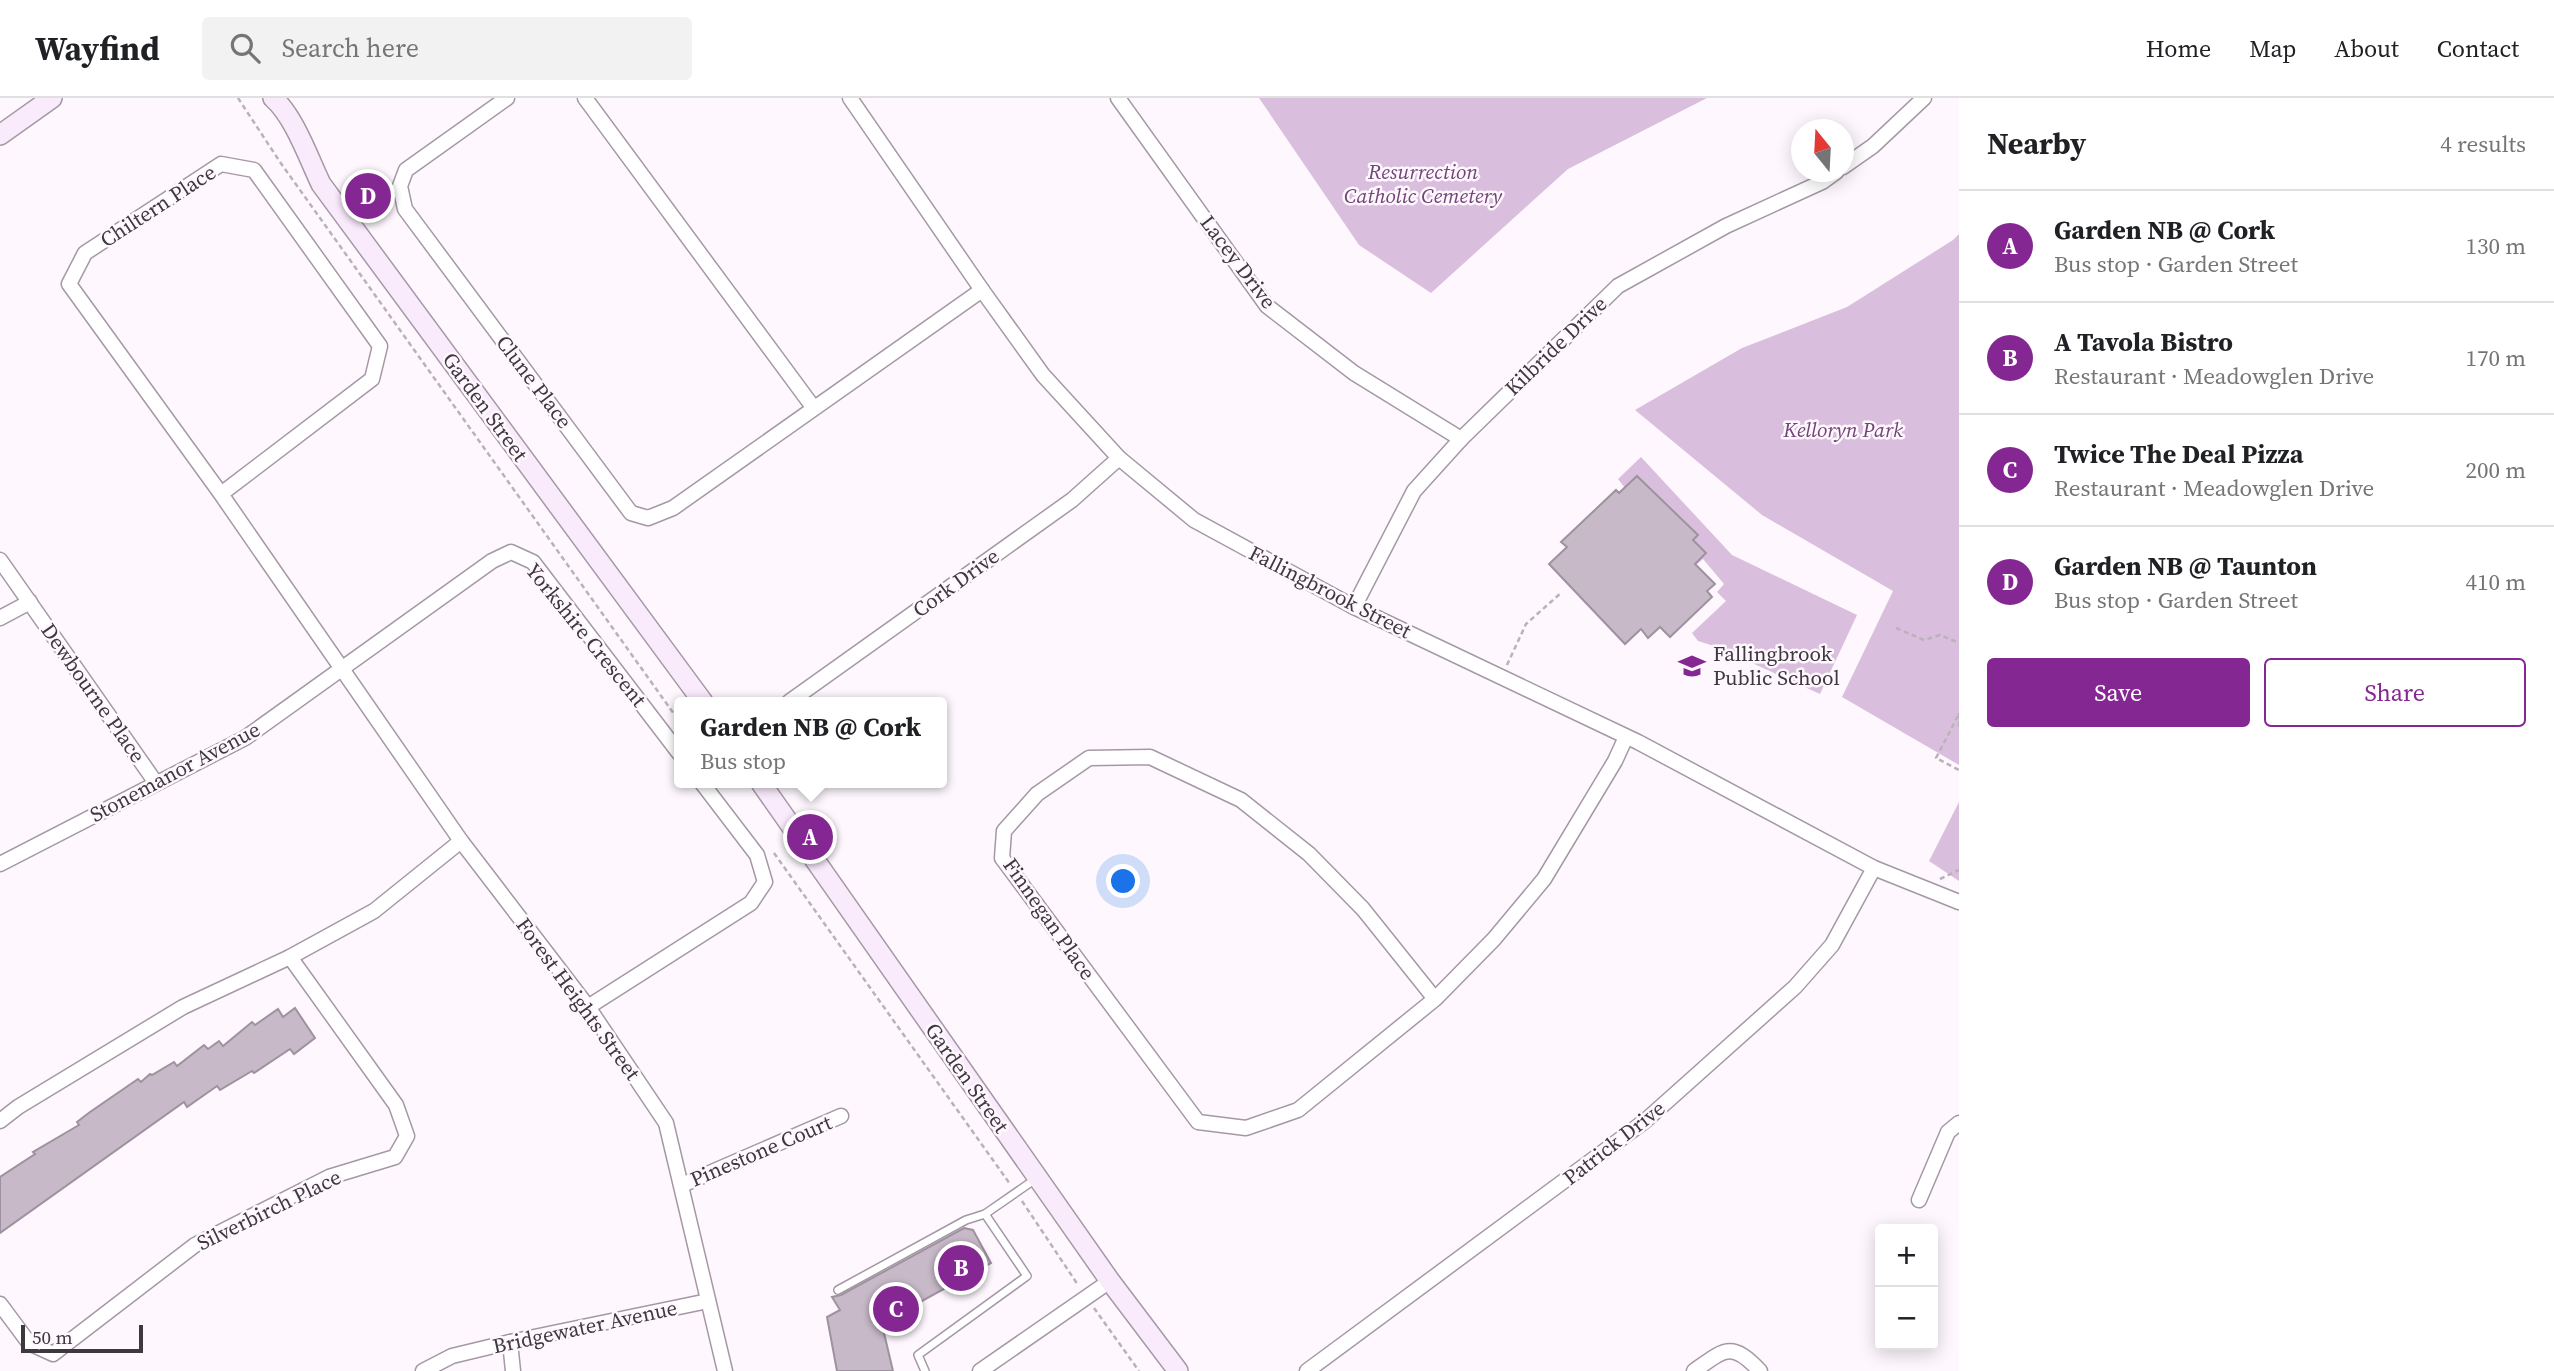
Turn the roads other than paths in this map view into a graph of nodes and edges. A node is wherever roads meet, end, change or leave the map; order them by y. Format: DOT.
graph roads {
  1 [pos="52,98"];
  2 [pos="507,98"];
  3 [pos="585,98"];
  4 [pos="850,98"];
  5 [pos="1118,98"];
  6 [pos="1924,98"];
  7 [pos="281,100"];
  8 [pos="0,135"];
  9 [pos="1854,159"];
  10 [pos="1822,182"];
  11 [pos="982,290"];
  12 [pos="813,407"];
  13 [pos="1461,439"];
  14 [pos="1119,458"];
  15 [pos="221,494"];
  16 [pos="0,560"];
  17 [pos="30,602"];
  18 [pos="1354,607"];
  19 [pos="0,618"];
  20 [pos="343,668"];
  21 [pos="699,697"];
  22 [pos="796,697"];
  23 [pos="1626,737"];
  24 [pos="674,746"];
  25 [pos="156,783"];
  26 [pos="706,788"];
  27 [pos="764,788"];
  28 [pos="461,842"];
  29 [pos="0,864"];
  30 [pos="1874,868"];
  31 [pos="1959,902"];
  32 [pos="290,957"];
  33 [pos="1434,999"];
  34 [pos="588,1007"];
  35 [pos="841,1116"];
  36 [pos="0,1121"];
  37 [pos="1959,1122"];
  38 [pos="1037,1178"];
  39 [pos="682,1185"];
  40 [pos="1919,1200"];
  41 [pos="985,1214"];
  42 [pos="1110,1281"];
  43 [pos="838,1290"];
  44 [pos="708,1300"];
  45 [pos="0,1304"];
  46 [pos="510,1342"];
  47 [pos="423,1371"];
  48 [pos="513,1371"];
  49 [pos="725,1371"];
  50 [pos="925,1371"];
  51 [pos="980,1371"];
  52 [pos="1178,1371"];
  53 [pos="1307,1371"];
  54 [pos="1694,1371"];
  55 [pos="1760,1371"];
  1 -- 8 [label="street"];
  2 -- 12 [label="street, Clune Place"];
  3 -- 12 [label="street"];
  4 -- 11 [label="street, Fallingbrook Street"];
  5 -- 13 [label="street, Lacey Drive"];
  6 -- 9 [label="street"];
  7 -- 21 [label="street, Garden Street"];
  10 -- 13 [label="street, Kilbride Drive"];
  11 -- 12 [label="street, Clune Place"];
  11 -- 14 [label="street, Fallingbrook Street"];
  13 -- 18 [label="street, Kilbride Drive"];
  14 -- 18 [label="street, Fallingbrook Street"];
  14 -- 22 [label="street, Cork Drive"];
  15 -- 15 [label="street, Chiltern Place"];
  15 -- 20 [label="street, Chiltern Place"];
  16 -- 17 [label="street, Dewbourne Place"];
  17 -- 19 [label="street, Dewbourne Place"];
  17 -- 25 [label="street, Dewbourne Place"];
  18 -- 23 [label="street, Fallingbrook Street"];
  20 -- 24 [label="street, Yorkshire Crescent"];
  20 -- 25 [label="street, Stonemanor Avenue"];
  20 -- 28 [label="street, Forest Heights Street"];
  23 -- 30 [label="street, Fallingbrook Street"];
  23 -- 33 [label="street, Finnegan Place"];
  25 -- 29 [label="street, Stonemanor Avenue"];
  26 -- 34 [label="street"];
  27 -- 38 [label="street, Garden Street"];
  28 -- 32 [label="street"];
  28 -- 34 [label="street, Forest Heights Street"];
  30 -- 31 [label="street, Fallingbrook Street"];
  30 -- 53 [label="street, Patrick Drive"];
  32 -- 36 [label="street"];
  32 -- 45 [label="street, Silverbirch Place"];
  33 -- 33 [label="street, Finnegan Place"];
  34 -- 39 [label="street, Forest Heights Street"];
  35 -- 39 [label="street, Pinestone Court"];
  37 -- 40 [label="street"];
  38 -- 41 [label="lane"];
  38 -- 42 [label="street, Garden Street"];
  39 -- 44 [label="street, Forest Heights Street"];
  41 -- 43 [label="lane"];
  41 -- 50 [label="lane"];
  42 -- 51 [label="street"];
  42 -- 52 [label="street, Garden Street"];
  44 -- 46 [label="street, Bridgewater Avenue"];
  44 -- 49 [label="street, Forest Heights Street"];
  46 -- 47 [label="street, Bridgewater Avenue"];
  46 -- 48 [label="street"];
  54 -- 55 [label="street"];
}
